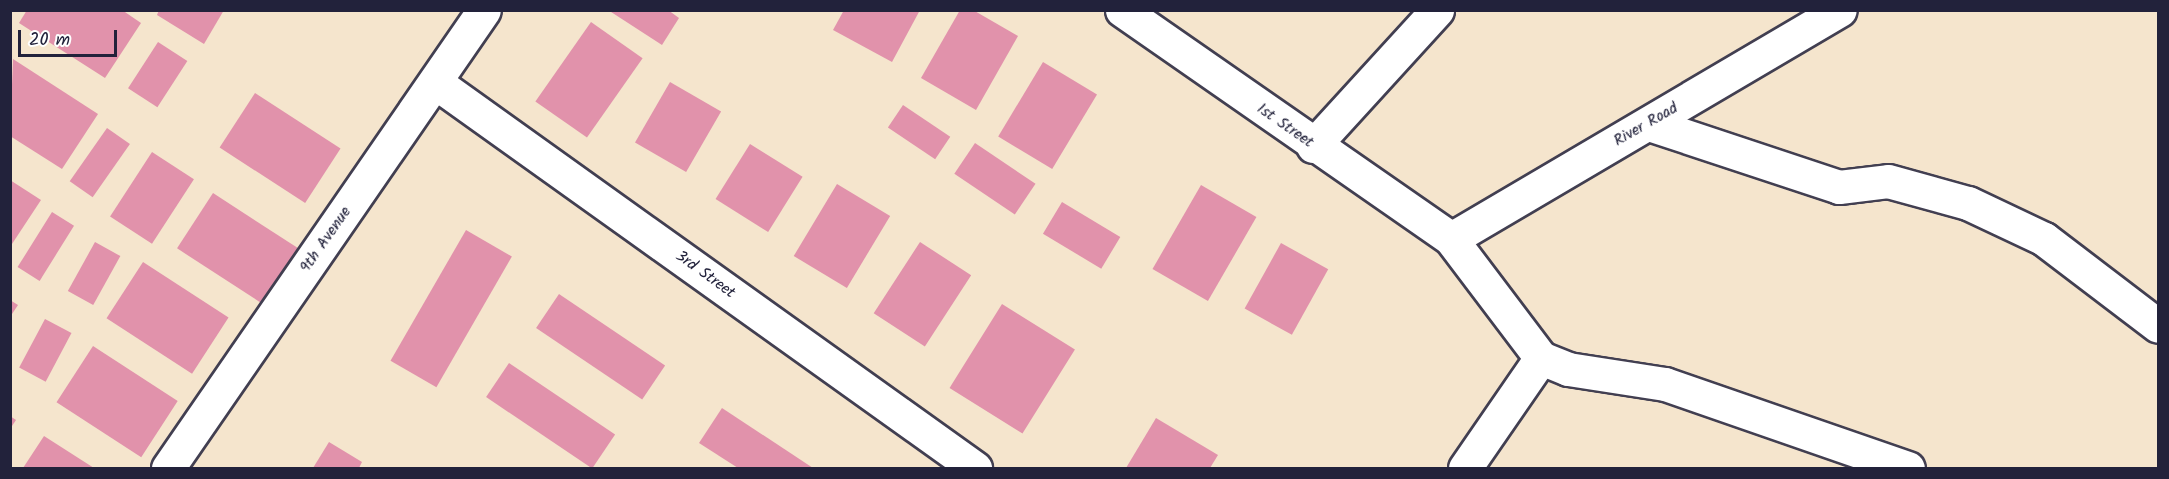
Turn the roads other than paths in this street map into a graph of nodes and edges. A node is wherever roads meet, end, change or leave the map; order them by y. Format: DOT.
graph roads {
  1 [pos="484,10"];
  2 [pos="1122,10"];
  3 [pos="1437,10"];
  4 [pos="1840,10"];
  5 [pos="435,82"];
  6 [pos="1649,124"];
  7 [pos="1313,146"];
  8 [pos="1450,239"];
  9 [pos="2158,326"];
  10 [pos="1541,358"];
  11 [pos="168,468"];
  12 [pos="975,468"];
  13 [pos="1465,468"];
  14 [pos="1908,468"];
  1 -- 5 [label="street, 9th Avenue"];
  2 -- 7 [label="street, 1st Street"];
  3 -- 7 [label="street"];
  4 -- 6 [label="street, River Road"];
  5 -- 11 [label="street, 9th Avenue"];
  5 -- 12 [label="street, 3rd Street"];
  6 -- 8 [label="street, River Road"];
  6 -- 9 [label="street"];
  7 -- 8 [label="street, 1st Street"];
  8 -- 10 [label="street, 1st Street"];
  10 -- 13 [label="street"];
  10 -- 14 [label="street"];
}
